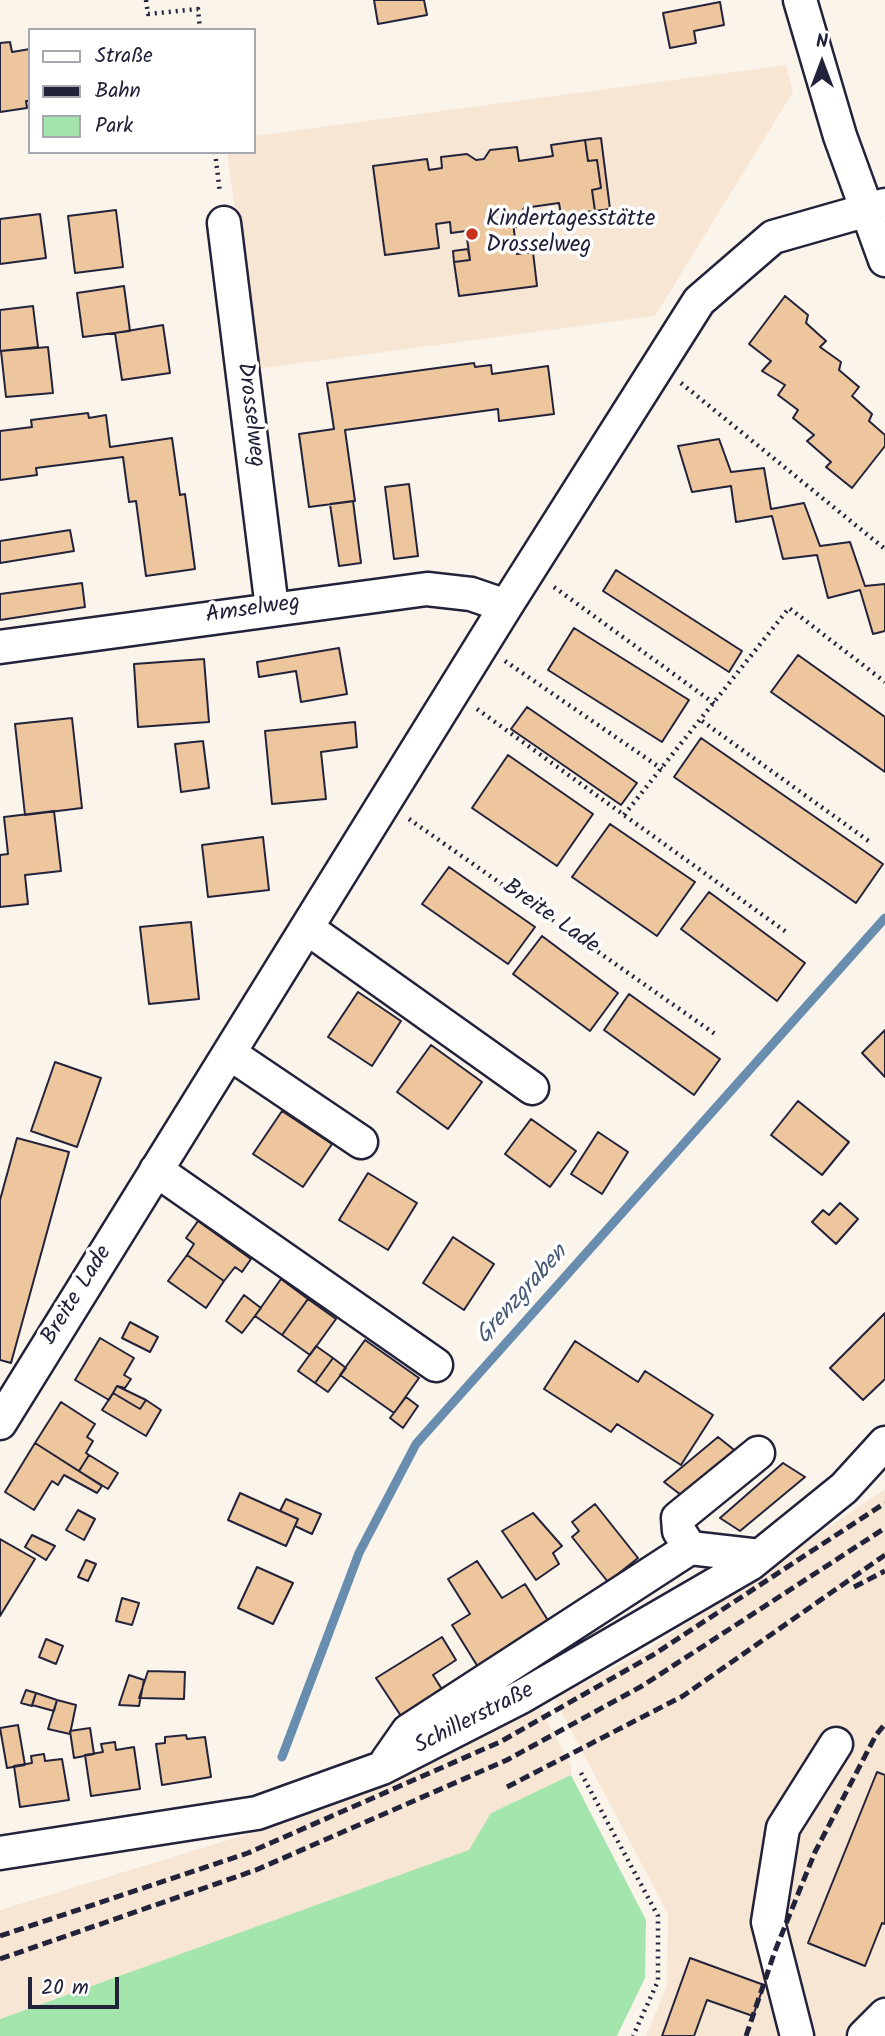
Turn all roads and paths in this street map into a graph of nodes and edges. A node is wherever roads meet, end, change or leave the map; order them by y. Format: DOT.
graph roads {
  1 [pos="146,0"];
  2 [pos="800,0"];
  3 [pos="200,28"];
  4 [pos="215,154"];
  5 [pos="877,208"];
  6 [pos="224,223"];
  7 [pos="885,260"];
  8 [pos="659,365"];
  9 [pos="885,549"];
  10 [pos="529,569"];
  11 [pos="506,606"];
  12 [pos="272,608"];
  13 [pos="482,645"];
  14 [pos="0,647"];
  15 [pos="885,682"];
  16 [pos="453,691"];
  17 [pos="715,704"];
  18 [pos="702,721"];
  19 [pos="662,769"];
  20 [pos="385,802"];
  21 [pos="624,814"];
  22 [pos="870,842"];
  23 [pos="307,928"];
  24 [pos="789,933"];
  25 [pos="715,1034"];
  26 [pos="229,1054"];
  27 [pos="532,1088"];
  28 [pos="361,1142"];
  29 [pos="156,1170"];
  30 [pos="436,1365"];
  31 [pos="0,1423"];
  32 [pos="885,1443"];
  33 [pos="758,1453"];
  34 [pos="690,1548"];
  35 [pos="760,1556"];
  36 [pos="836,1744"];
  37 [pos="382,1768"];
  38 [pos="581,1773"];
  39 [pos="0,1853"];
  40 [pos="885,2015"];
  41 [pos="633,2036"];
  42 [pos="797,2036"];
  43 [pos="864,2036"];
  1 -- 3 [label="path"];
  2 -- 5 [label="street"];
  4 -- 6 [label="path"];
  5 -- 7 [label="street"];
  5 -- 8 [label="street, Breite Lade"];
  6 -- 12 [label="street, Drosselweg"];
  8 -- 9 [label="path"];
  8 -- 10 [label="street, Breite Lade"];
  10 -- 11 [label="street, Breite Lade"];
  10 -- 17 [label="path"];
  11 -- 12 [label="street, Amselweg"];
  11 -- 13 [label="street, Breite Lade"];
  12 -- 14 [label="street, Amselweg"];
  13 -- 16 [label="street, Breite Lade"];
  13 -- 19 [label="path"];
  15 -- 17 [label="path"];
  16 -- 20 [label="street, Breite Lade"];
  16 -- 21 [label="path"];
  17 -- 18 [label="path"];
  18 -- 19 [label="path"];
  18 -- 22 [label="path"];
  19 -- 21 [label="path"];
  20 -- 23 [label="street, Breite Lade"];
  20 -- 25 [label="path, Breite Lade"];
  21 -- 24 [label="path"];
  23 -- 26 [label="street, Breite Lade"];
  23 -- 27 [label="street"];
  26 -- 28 [label="street"];
  26 -- 29 [label="street, Breite Lade"];
  29 -- 30 [label="street"];
  29 -- 31 [label="street, Breite Lade"];
  32 -- 35 [label="street, Schillerstraße"];
  33 -- 34 [label="street"];
  34 -- 35 [label="street"];
  34 -- 37 [label="street"];
  35 -- 37 [label="street, Schillerstraße"];
  36 -- 42 [label="street"];
  37 -- 39 [label="street, Schillerstraße"];
  38 -- 41 [label="path"];
  40 -- 43 [label="street"];
}
